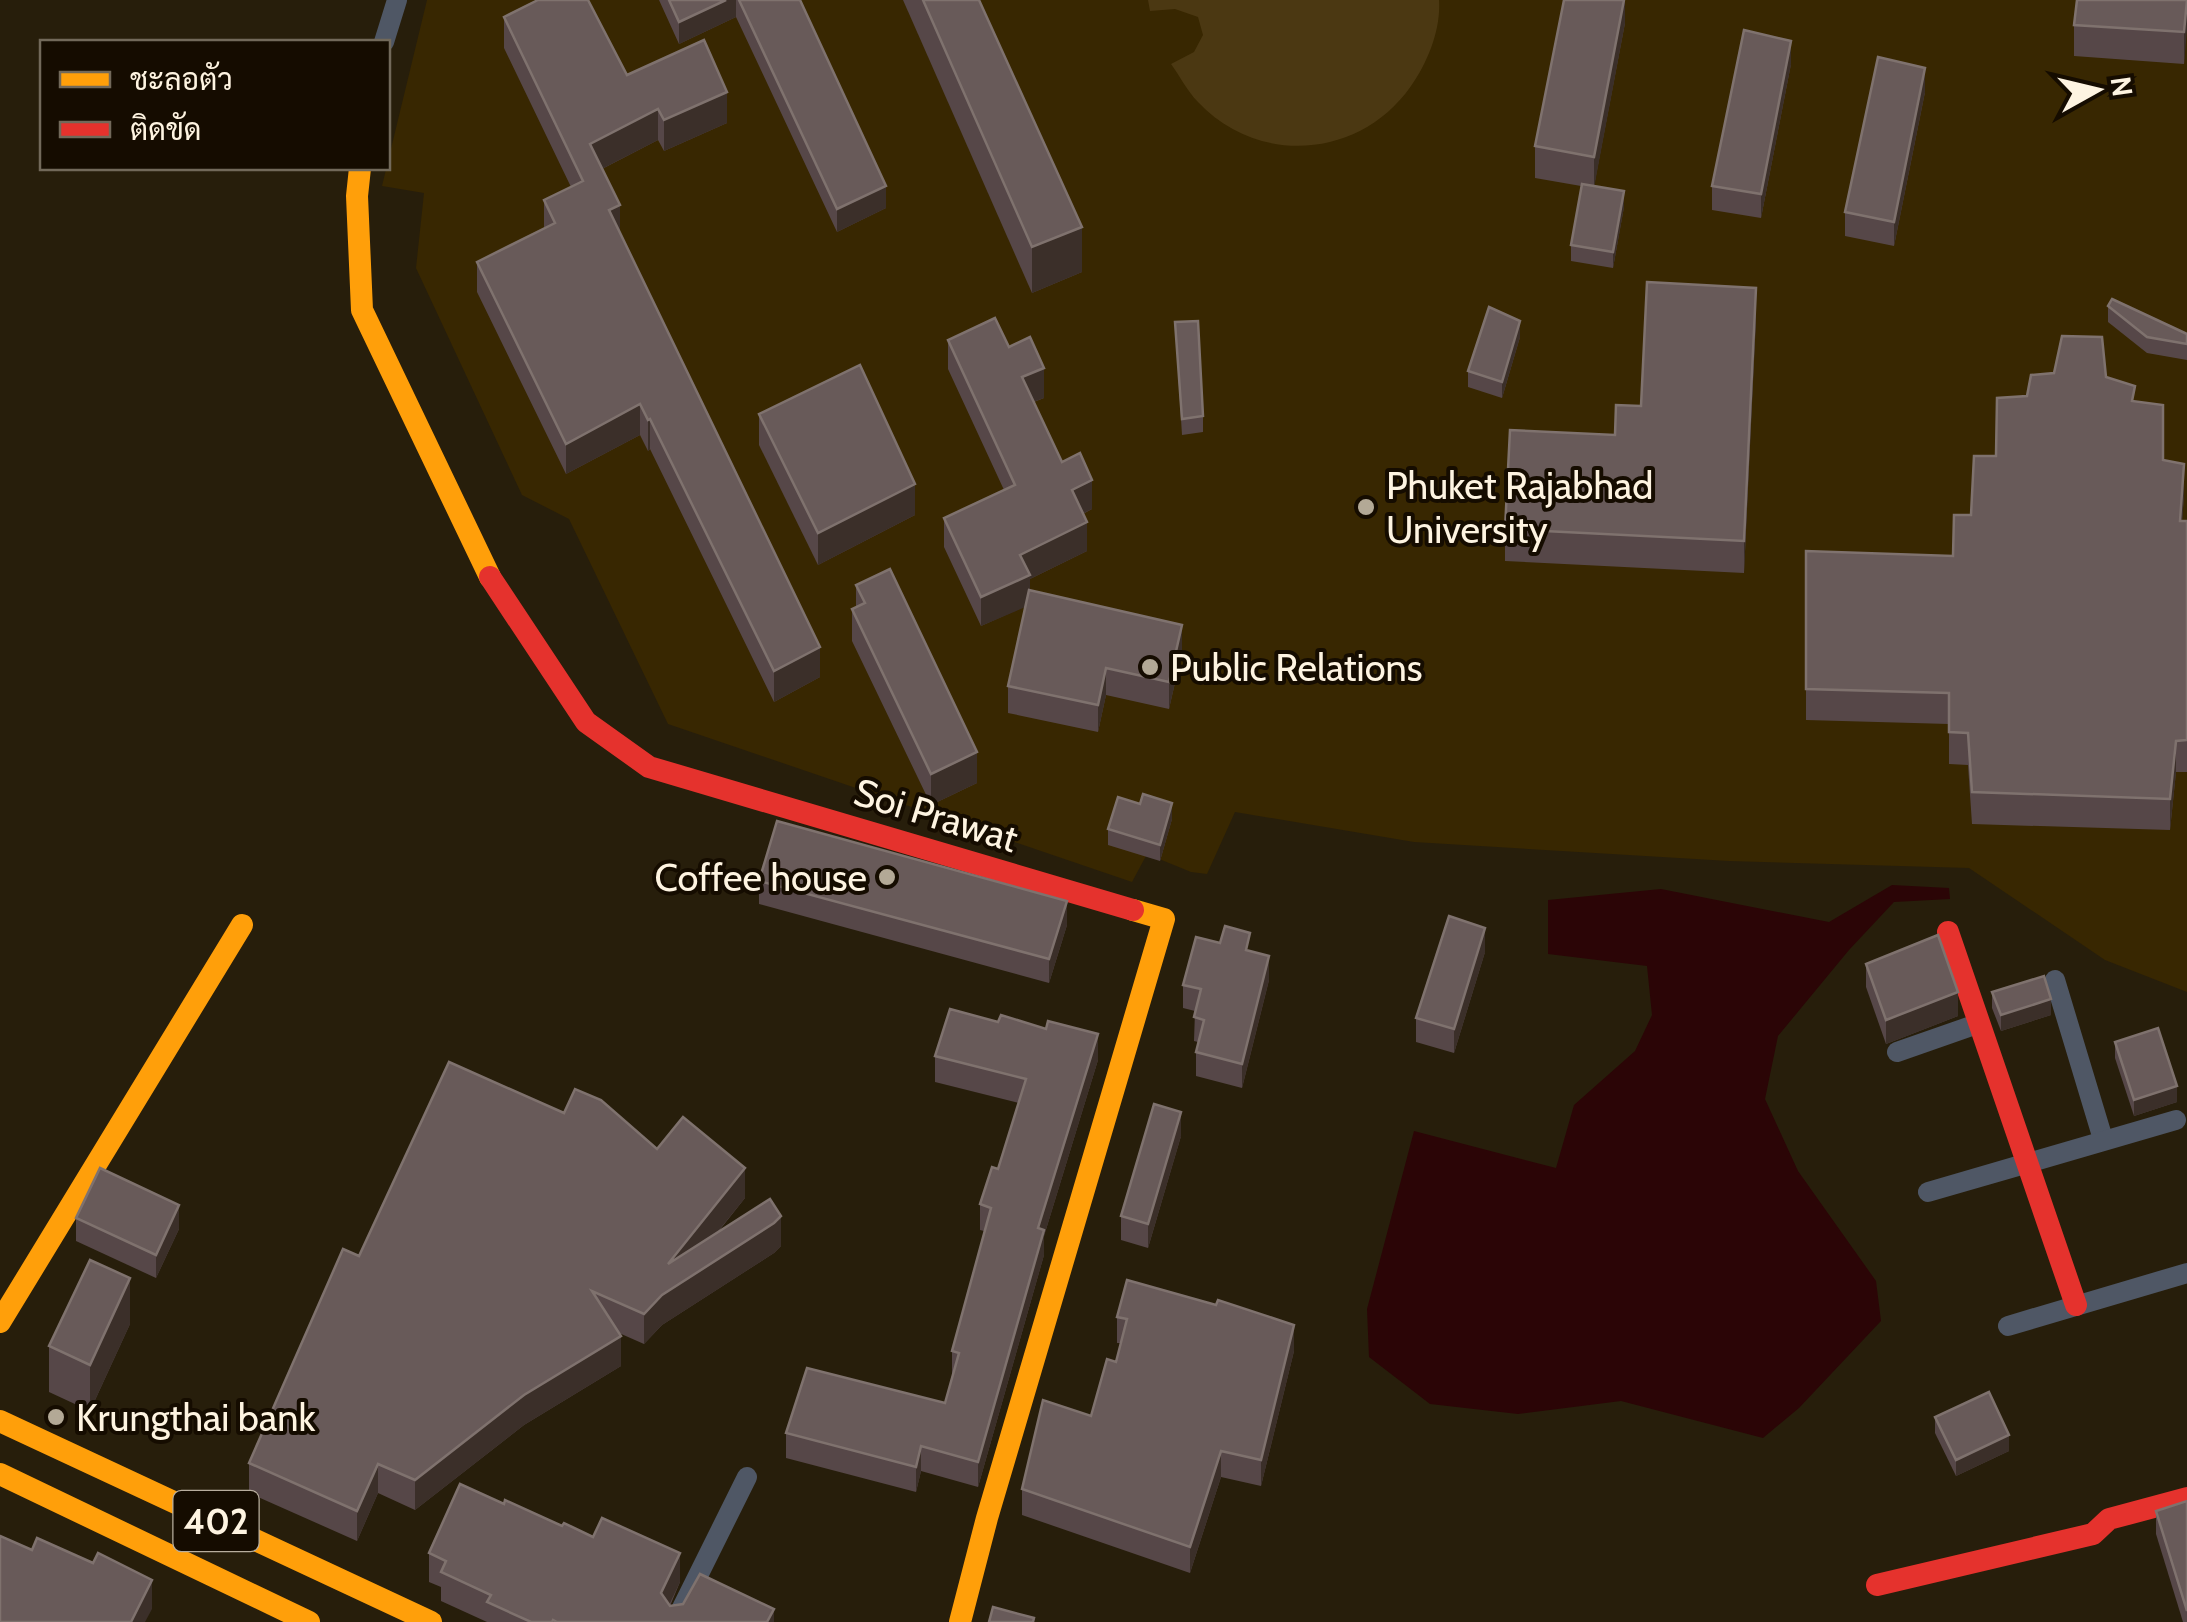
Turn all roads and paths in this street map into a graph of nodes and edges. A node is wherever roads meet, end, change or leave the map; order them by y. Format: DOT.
graph roads {
  1 [pos="397,0"];
  2 [pos="385,40"];
  3 [pos="360,170"];
  4 [pos="242,924"];
  5 [pos="1948,932"];
  6 [pos="2055,980"];
  7 [pos="1977,1024"];
  8 [pos="1897,1052"];
  9 [pos="2176,1120"];
  10 [pos="2103,1139"];
  11 [pos="2028,1162"];
  12 [pos="1928,1192"];
  13 [pos="2187,1273"];
  14 [pos="2076,1306"];
  15 [pos="0,1322"];
  16 [pos="2008,1326"];
  17 [pos="0,1421"];
  18 [pos="0,1474"];
  19 [pos="748,1477"];
  20 [pos="2187,1498"];
  21 [pos="1877,1585"];
  22 [pos="309,1622"];
  23 [pos="432,1622"];
  24 [pos="675,1622"];
  25 [pos="960,1622"];
  1 -- 2 [label="street"];
  3 -- 25 [label="street, Soi Prawat"];
  4 -- 15 [label="street"];
  5 -- 7 [label="street"];
  6 -- 10 [label="street"];
  7 -- 8 [label="street"];
  7 -- 11 [label="street"];
  9 -- 10 [label="street"];
  10 -- 11 [label="street"];
  11 -- 12 [label="street"];
  11 -- 14 [label="street"];
  13 -- 14 [label="street"];
  14 -- 16 [label="street"];
  17 -- 23 [label="street, 402"];
  18 -- 22 [label="street, 402"];
  19 -- 24 [label="street"];
  20 -- 21 [label="street"];
}
